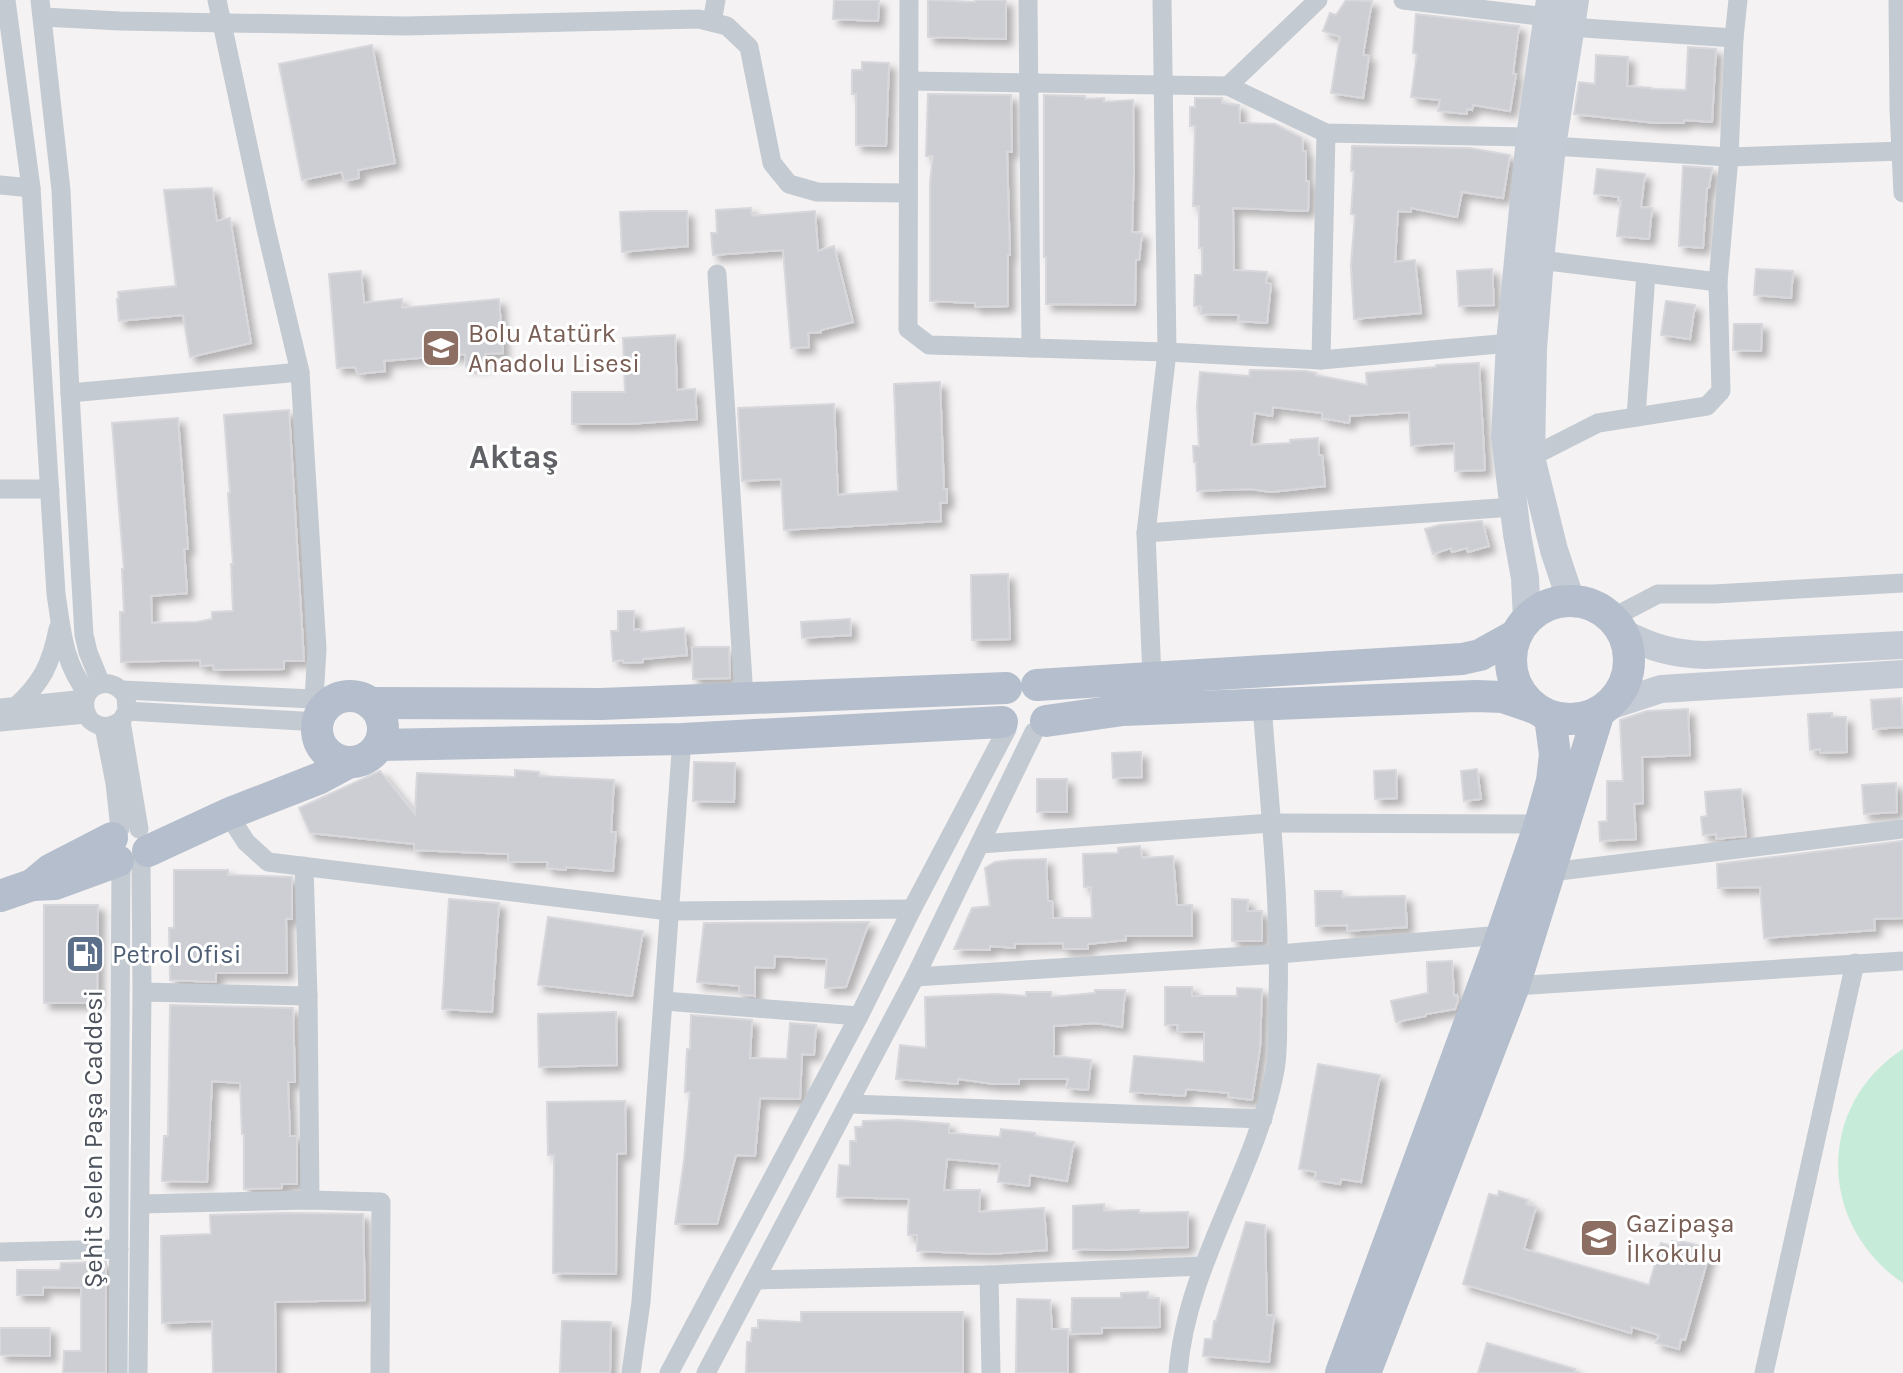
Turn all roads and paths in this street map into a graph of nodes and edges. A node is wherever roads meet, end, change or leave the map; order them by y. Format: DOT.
graph roads {
  1 [pos="6,0"];
  2 [pos="216,0"];
  3 [pos="716,0"];
  4 [pos="909,0"];
  5 [pos="1028,0"];
  6 [pos="1163,0"];
  7 [pos="1318,0"];
  8 [pos="1403,0"];
  9 [pos="1575,0"];
  10 [pos="1738,0"];
  11 [pos="1898,0"];
  12 [pos="42,8"];
  13 [pos="1555,15"];
  14 [pos="712,22"];
  15 [pos="221,23"];
  16 [pos="1734,38"];
  17 [pos="909,81"];
  18 [pos="1030,84"];
  19 [pos="1228,86"];
  20 [pos="1164,87"];
  21 [pos="1901,109"];
  22 [pos="1326,133"];
  23 [pos="1541,141"];
  24 [pos="1902,151"];
  25 [pos="1729,158"];
  26 [pos="0,185"];
  27 [pos="31,188"];
  28 [pos="908,193"];
  29 [pos="1903,193"];
  30 [pos="1540,260"];
  31 [pos="1646,273"];
  32 [pos="717,274"];
  33 [pos="1718,282"];
  34 [pos="1510,343"];
  35 [pos="1031,348"];
  36 [pos="1167,352"];
  37 [pos="1321,360"];
  38 [pos="300,372"];
  39 [pos="70,393"];
  40 [pos="1636,417"];
  41 [pos="1531,457"];
  42 [pos="0,489"];
  43 [pos="50,489"];
  44 [pos="1513,507"];
  45 [pos="1146,534"];
  46 [pos="1903,583"];
  47 [pos="1571,601"];
  48 [pos="60,621"];
  49 [pos="1618,626"];
  50 [pos="1521,627"];
  51 [pos="1903,645"];
  52 [pos="1903,674"];
  53 [pos="1153,678"];
  54 [pos="1037,685"];
  55 [pos="1006,688"];
  56 [pos="122,690"];
  57 [pos="90,697"];
  58 [pos="744,697"];
  59 [pos="370,703"];
  60 [pos="1262,704"];
  61 [pos="7,708"];
  62 [pos="1604,709"];
  63 [pos="1541,712"];
  64 [pos="117,720"];
  65 [pos="0,722"];
  66 [pos="1022,726"];
  67 [pos="328,727"];
  68 [pos="682,740"];
  69 [pos="379,745"];
  70 [pos="228,814"];
  71 [pos="1271,823"];
  72 [pos="1540,824"];
  73 [pos="1903,829"];
  74 [pos="981,844"];
  75 [pos="130,846"];
  76 [pos="304,866"];
  77 [pos="1551,872"];
  78 [pos="0,896"];
  79 [pos="912,909"];
  80 [pos="669,911"];
  81 [pos="1502,935"];
  82 [pos="1279,954"];
  83 [pos="1903,961"];
  84 [pos="1855,962"];
  85 [pos="915,977"];
  86 [pos="1514,986"];
  87 [pos="142,992"];
  88 [pos="309,996"];
  89 [pos="664,1001"];
  90 [pos="859,1016"];
  91 [pos="849,1104"];
  92 [pos="1263,1119"];
  93 [pos="310,1200"];
  94 [pos="141,1204"];
  95 [pos="119,1249"];
  96 [pos="0,1252"];
  97 [pos="1203,1266"];
  98 [pos="989,1275"];
  99 [pos="755,1280"];
  100 [pos="117,1373"];
  101 [pos="138,1373"];
  102 [pos="380,1373"];
  103 [pos="631,1373"];
  104 [pos="669,1373"];
  105 [pos="706,1373"];
  106 [pos="991,1373"];
  107 [pos="1178,1373"];
  108 [pos="1341,1373"];
  109 [pos="1365,1373"];
  110 [pos="1764,1373"];
  1 -- 27 [label="street"];
  2 -- 15 [label="street"];
  3 -- 14 [label="street"];
  4 -- 17 [label="street"];
  5 -- 18 [label="street"];
  6 -- 20 [label="street"];
  7 -- 19 [label="street"];
  8 -- 13 [label="street"];
  9 -- 13 [label="main road"];
  10 -- 16 [label="street"];
  11 -- 21 [label="street"];
  12 -- 15 [label="street"];
  12 -- 39 [label="street"];
  13 -- 16 [label="street"];
  13 -- 23 [label="main road"];
  14 -- 15 [label="street"];
  14 -- 28 [label="street"];
  15 -- 38 [label="street"];
  16 -- 25 [label="street"];
  17 -- 18 [label="street"];
  17 -- 28 [label="street"];
  18 -- 20 [label="street"];
  18 -- 35 [label="street"];
  19 -- 20 [label="street"];
  19 -- 22 [label="street"];
  20 -- 36 [label="street"];
  21 -- 24 [label="street"];
  22 -- 23 [label="street"];
  22 -- 37 [label="street"];
  23 -- 25 [label="street"];
  23 -- 30 [label="main road"];
  23 -- 34 [label="main road"];
  24 -- 25 [label="street"];
  24 -- 29 [label="street"];
  25 -- 33 [label="street"];
  26 -- 27 [label="street"];
  27 -- 43 [label="street"];
  28 -- 35 [label="street"];
  30 -- 31 [label="street"];
  30 -- 41 [label="main road"];
  31 -- 33 [label="street"];
  31 -- 40 [label="street"];
  32 -- 58 [label="street"];
  33 -- 40 [label="street"];
  34 -- 37 [label="street"];
  34 -- 44 [label="main road"];
  35 -- 36 [label="street"];
  36 -- 37 [label="street"];
  36 -- 45 [label="street"];
  38 -- 39 [label="street"];
  38 -- 67 [label="street"];
  39 -- 57 [label="street"];
  40 -- 41 [label="street"];
  41 -- 47 [label="main road"];
  42 -- 43 [label="street"];
  43 -- 48 [label="street"];
  44 -- 45 [label="street"];
  44 -- 50 [label="main road"];
  45 -- 53 [label="street"];
  46 -- 49 [label="street"];
  47 -- 49 [label="main road"];
  47 -- 50 [label="main road"];
  48 -- 57 [label="street"];
  48 -- 61 [label="street"];
  49 -- 51 [label="main road"];
  49 -- 62 [label="main road"];
  50 -- 53 [label="main road"];
  50 -- 63 [label="main road"];
  52 -- 62 [label="main road"];
  53 -- 54 [label="main road"];
  54 -- 55 [label="main road"];
  54 -- 66 [label="main road"];
  55 -- 58 [label="main road"];
  55 -- 66 [label="main road"];
  56 -- 57 [label="street"];
  56 -- 64 [label="street"];
  56 -- 67 [label="street"];
  57 -- 61 [label="street"];
  57 -- 64 [label="street"];
  57 -- 65 [label="street"];
  58 -- 59 [label="main road"];
  59 -- 67 [label="main road"];
  59 -- 69 [label="main road"];
  60 -- 63 [label="main road"];
  60 -- 66 [label="main road"];
  60 -- 71 [label="street"];
  62 -- 63 [label="main road"];
  62 -- 77 [label="main road"];
  63 -- 72 [label="main road"];
  64 -- 67 [label="street"];
  64 -- 75 [label="street"];
  66 -- 68 [label="main road"];
  66 -- 74 [label="street"];
  66 -- 79 [label="street"];
  67 -- 69 [label="main road"];
  67 -- 70 [label="main road"];
  67 -- 75 [label="main road"];
  68 -- 69 [label="main road"];
  68 -- 80 [label="street"];
  70 -- 75 [label="main road"];
  70 -- 76 [label="street"];
  71 -- 72 [label="street"];
  71 -- 74 [label="street"];
  71 -- 82 [label="street"];
  72 -- 81 [label="main road"];
  73 -- 77 [label="street"];
  74 -- 85 [label="street"];
  75 -- 78 [label="main road"];
  75 -- 87 [label="street"];
  75 -- 95 [label="street, Şehit Selen Paşa Caddesi"];
  76 -- 80 [label="street"];
  76 -- 88 [label="street"];
  77 -- 86 [label="main road"];
  79 -- 80 [label="street"];
  79 -- 90 [label="street"];
  80 -- 89 [label="street"];
  81 -- 82 [label="street"];
  81 -- 108 [label="main road"];
  82 -- 85 [label="street"];
  82 -- 92 [label="street"];
  83 -- 84 [label="street"];
  84 -- 86 [label="street"];
  84 -- 110 [label="street"];
  85 -- 91 [label="street"];
  86 -- 109 [label="main road"];
  87 -- 88 [label="street"];
  87 -- 94 [label="street"];
  88 -- 93 [label="street"];
  89 -- 90 [label="street"];
  89 -- 103 [label="street"];
  90 -- 104 [label="street"];
  91 -- 92 [label="street"];
  91 -- 99 [label="street"];
  92 -- 97 [label="street"];
  93 -- 94 [label="street"];
  93 -- 102 [label="street"];
  94 -- 101 [label="street"];
  95 -- 96 [label="street"];
  95 -- 100 [label="street, Şehit Selen Paşa Caddesi"];
  97 -- 98 [label="street"];
  97 -- 107 [label="street"];
  98 -- 99 [label="street"];
  98 -- 106 [label="street"];
  99 -- 105 [label="street"];
}
